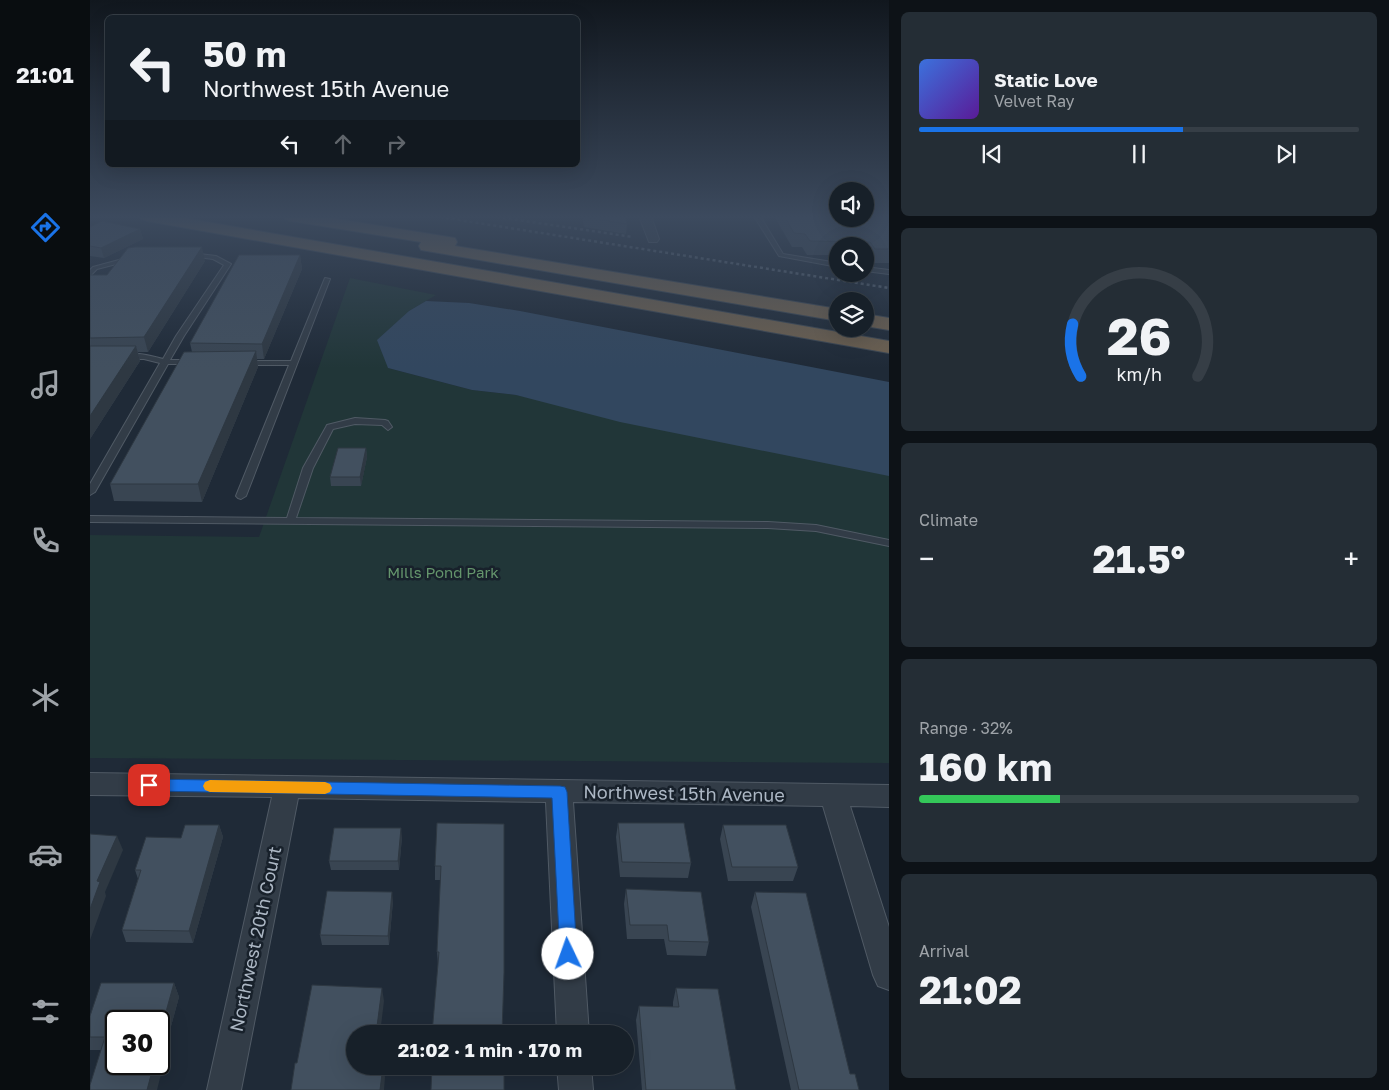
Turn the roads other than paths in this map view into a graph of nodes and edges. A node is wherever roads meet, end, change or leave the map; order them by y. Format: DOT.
graph roads {
  1 [pos="100,267"];
  2 [pos="226,267"];
  3 [pos="435,267"];
  4 [pos="484,267"];
  5 [pos="561,267"];
  6 [pos="592,267"];
  7 [pos="874,270"];
  8 [pos="889,272"];
  9 [pos="90,274"];
  10 [pos="327,279"];
  11 [pos="829,305"];
  12 [pos="874,312"];
  13 [pos="829,314"];
  14 [pos="889,315"];
  15 [pos="874,322"];
  16 [pos="889,324"];
  17 [pos="829,326"];
  18 [pos="874,334"];
  19 [pos="889,336"];
  20 [pos="889,347"];
  21 [pos="117,357"];
  22 [pos="165,362"];
  23 [pos="195,362"];
  24 [pos="234,363"];
  25 [pos="294,363"];
  26 [pos="388,427"];
  27 [pos="90,492"];
  28 [pos="240,496"];
  29 [pos="90,519"];
  30 [pos="292,519"];
  31 [pos="889,544"];
  32 [pos="90,784"];
  33 [pos="287,787"];
  34 [pos="560,792"];
  35 [pos="833,796"];
  36 [pos="889,796"];
  37 [pos="889,975"];
  38 [pos="573,1025"];
  39 [pos="575,1075"];
  40 [pos="224,1090"];
  41 [pos="576,1090"];
  1 -- 9 [label="lane"];
  2 -- 22 [label="lane"];
  3 -- 20 [label="highway"];
  4 -- 17 [label="highway"];
  5 -- 13 [label="highway"];
  6 -- 11 [label="highway"];
  7 -- 8 [label="lane"];
  10 -- 25 [label="lane"];
  12 -- 14 [label="highway"];
  15 -- 16 [label="highway"];
  18 -- 19 [label="highway"];
  21 -- 22 [label="lane"];
  22 -- 23 [label="lane"];
  22 -- 27 [label="lane"];
  24 -- 25 [label="lane"];
  25 -- 28 [label="lane"];
  26 -- 30 [label="lane"];
  29 -- 30 [label="lane"];
  30 -- 31 [label="lane"];
  32 -- 33 [label="street, Northwest 15th Avenue"];
  33 -- 34 [label="street, Northwest 15th Avenue"];
  33 -- 40 [label="street, Northwest 20th Court"];
  34 -- 35 [label="street, Northwest 15th Avenue"];
  34 -- 38 [label="street"];
  35 -- 36 [label="street, Northwest 15th Avenue"];
  35 -- 37 [label="street"];
  39 -- 41 [label="street"];
}
